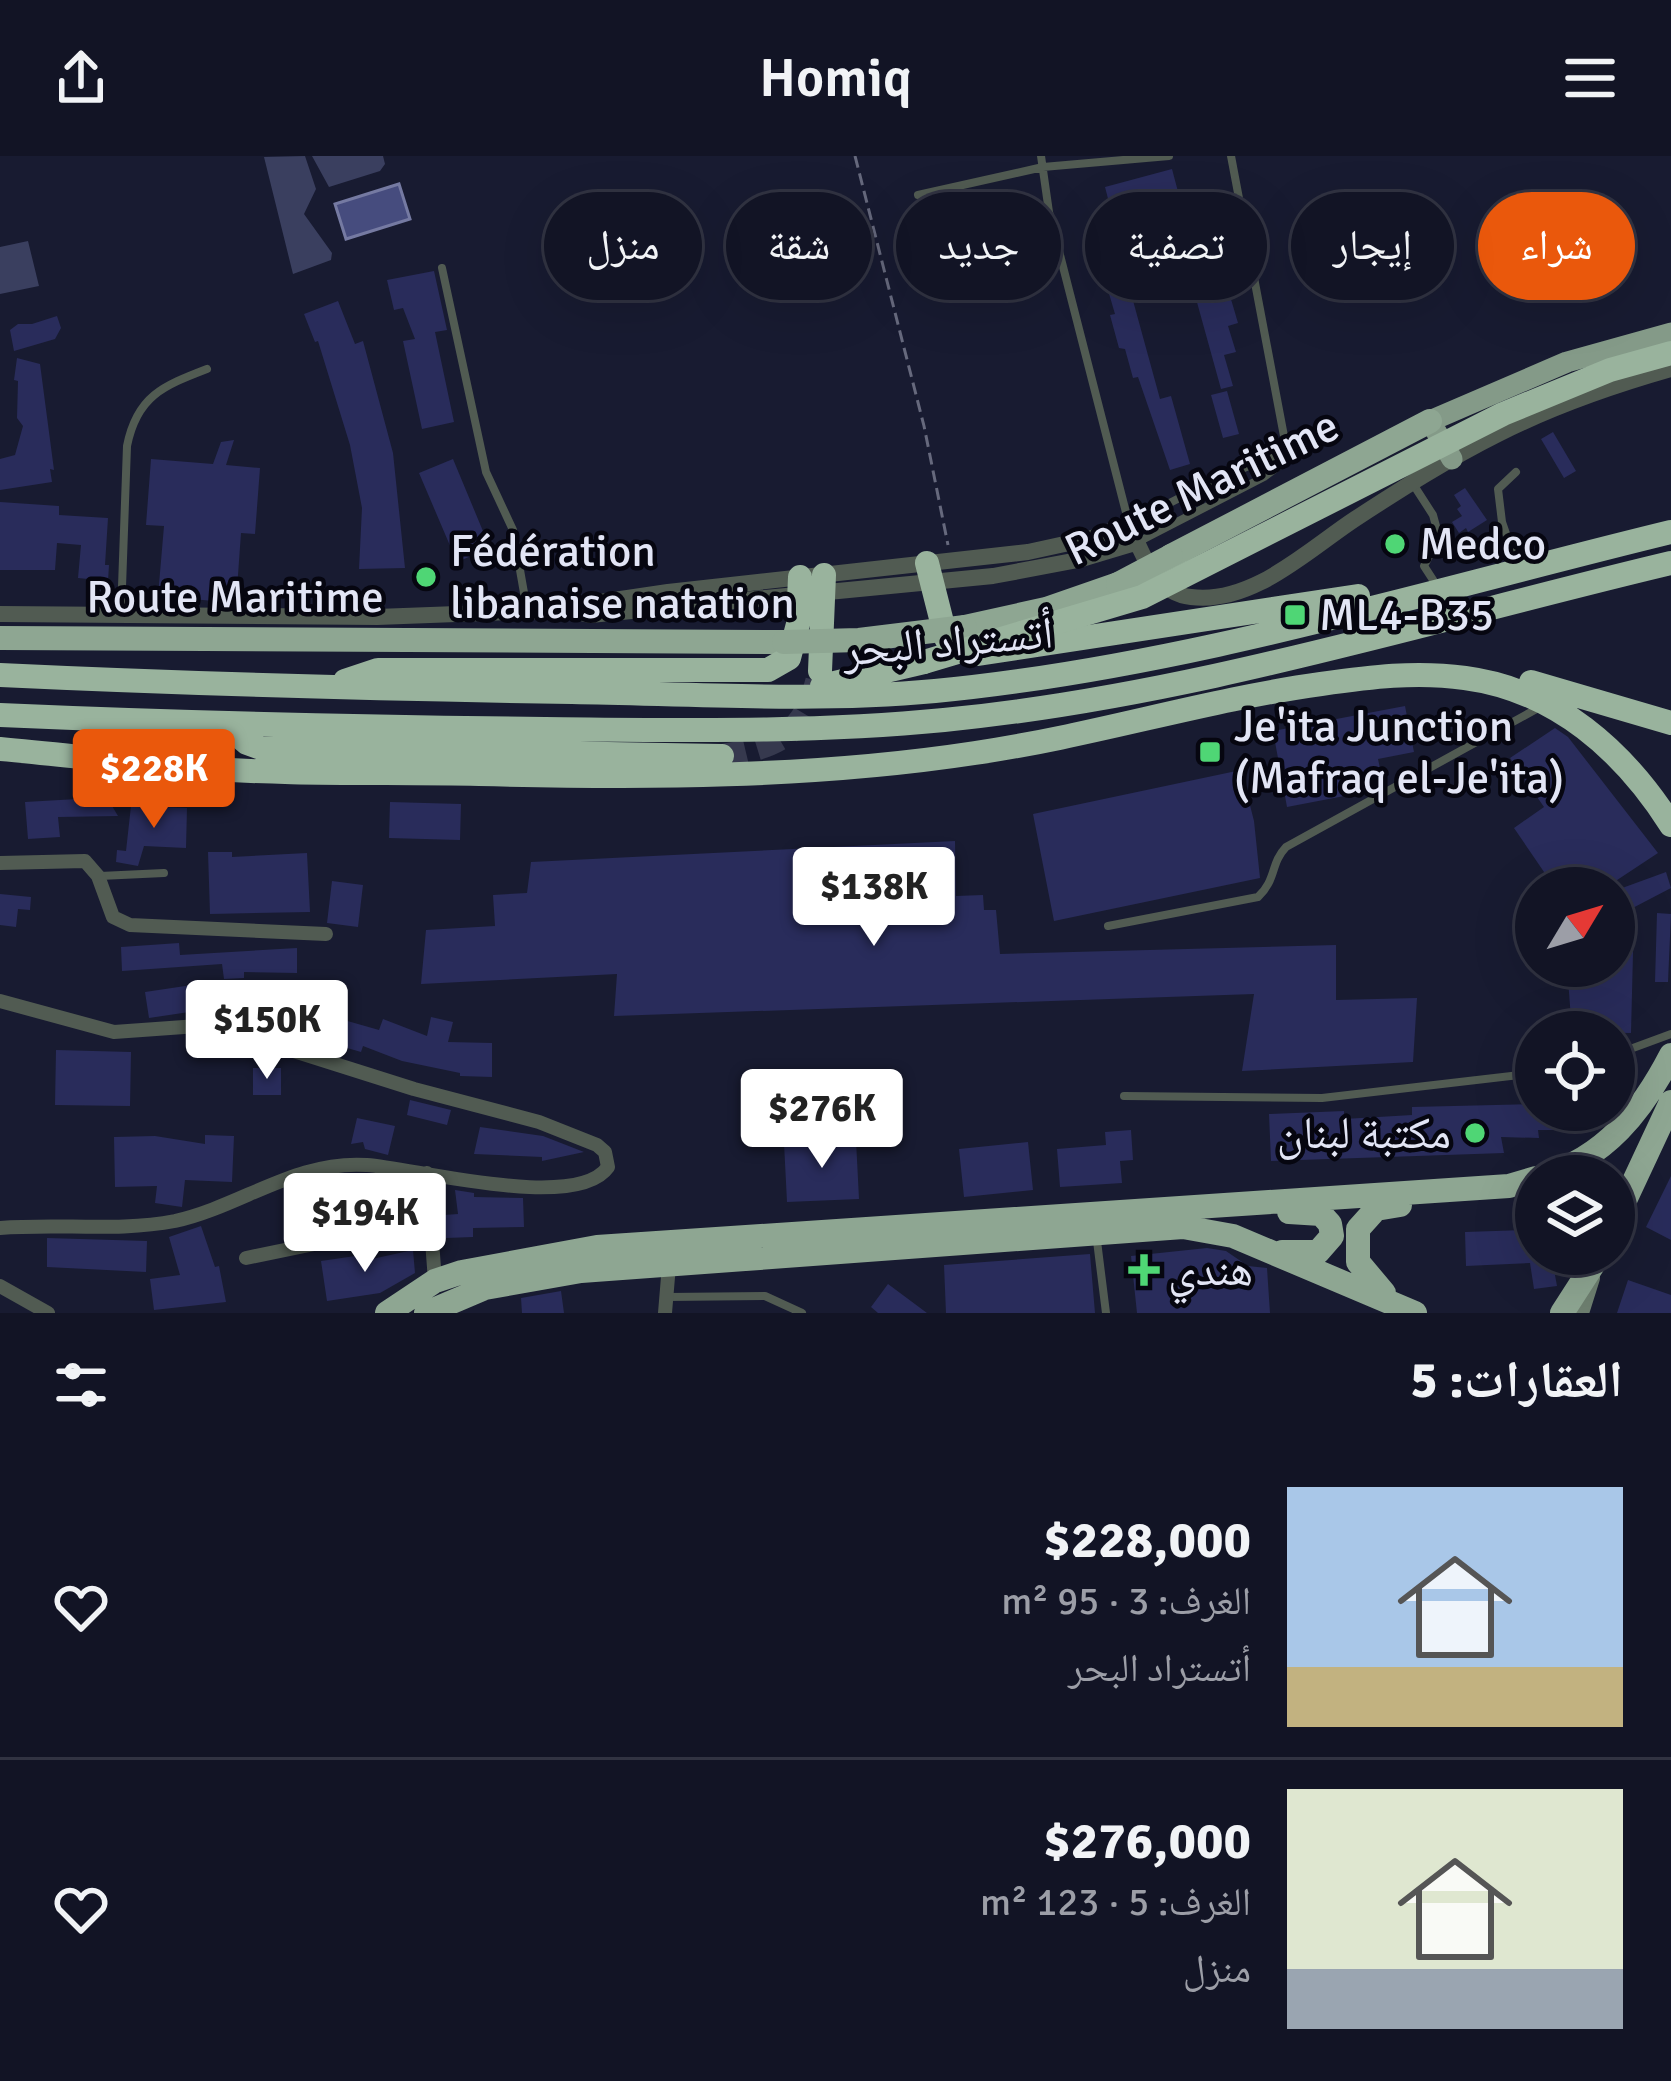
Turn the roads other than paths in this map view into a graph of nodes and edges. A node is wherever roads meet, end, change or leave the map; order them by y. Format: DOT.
graph roads {
  1 [pos="1169,156"];
  2 [pos="1231,156"];
  3 [pos="1042,162"];
  4 [pos="929,192"];
  5 [pos="442,268"];
  6 [pos="1671,333"];
  7 [pos="1671,353"];
  8 [pos="207,369"];
  9 [pos="1671,369"];
  10 [pos="1430,421"];
  11 [pos="1287,452"];
  12 [pos="1452,459"];
  13 [pos="1516,472"];
  14 [pos="1412,482"];
  15 [pos="1129,524"];
  16 [pos="1671,532"];
  17 [pos="1138,542"];
  18 [pos="1671,562"];
  19 [pos="937,569"];
  20 [pos="1519,569"];
  21 [pos="812,585"];
  22 [pos="1426,592"];
  23 [pos="527,611"];
  24 [pos="0,614"];
  25 [pos="121,616"];
  26 [pos="0,638"];
  27 [pos="820,671"];
  28 [pos="1394,674"];
  29 [pos="0,675"];
  30 [pos="1207,677"];
  31 [pos="331,687"];
  32 [pos="799,697"];
  33 [pos="1547,703"];
  34 [pos="0,716"];
  35 [pos="1671,723"];
  36 [pos="226,726"];
  37 [pos="0,749"];
  38 [pos="722,756"];
  39 [pos="1671,826"];
  40 [pos="0,863"];
  41 [pos="164,873"];
  42 [pos="98,876"];
  43 [pos="1108,926"];
  44 [pos="326,934"];
  45 [pos="0,1000"];
  46 [pos="1671,1034"];
  47 [pos="1635,1047"];
  48 [pos="1671,1055"];
  49 [pos="1515,1075"];
  50 [pos="1124,1096"];
  51 [pos="1671,1102"];
  52 [pos="1591,1155"];
  53 [pos="427,1173"];
  54 [pos="1635,1179"];
  55 [pos="1515,1184"];
  56 [pos="1509,1186"];
  57 [pos="1168,1208"];
  58 [pos="430,1220"];
  59 [pos="0,1228"];
  60 [pos="1096,1233"];
  61 [pos="1268,1251"];
  62 [pos="246,1258"];
  63 [pos="669,1264"];
  64 [pos="1587,1275"];
  65 [pos="1593,1275"];
  66 [pos="434,1281"];
  67 [pos="0,1286"];
  68 [pos="665,1305"];
  69 [pos="1397,1309"];
  70 [pos="48,1313"];
  71 [pos="387,1313"];
  72 [pos="425,1313"];
  73 [pos="802,1313"];
  74 [pos="1106,1313"];
  75 [pos="1562,1313"];
  76 [pos="1580,1313"];
  1 -- 3 [label="lane"];
  2 -- 11 [label="lane"];
  3 -- 4 [label="lane"];
  3 -- 15 [label="lane"];
  5 -- 23 [label="lane"];
  6 -- 10 [label="main road"];
  7 -- 32 [label="highway, bridge"];
  8 -- 25 [label="lane"];
  9 -- 12 [label="street"];
  10 -- 12 [label="main road"];
  10 -- 26 [label="highway, Route Maritime, bridge"];
  11 -- 15 [label="lane"];
  11 -- 17 [label="lane"];
  12 -- 14 [label="street"];
  13 -- 20 [label="lane"];
  14 -- 17 [label="street"];
  14 -- 22 [label="lane"];
  15 -- 17 [label="street"];
  15 -- 19 [label="street"];
  16 -- 20 [label="highway, أتستراد البحر"];
  17 -- 19 [label="street"];
  18 -- 30 [label="highway, أتستراد البحر"];
  19 -- 21 [label="street"];
  19 -- 22 [label="highway"];
  20 -- 22 [label="highway, أتستراد البحر"];
  21 -- 23 [label="street"];
  21 -- 27 [label="highway"];
  21 -- 31 [label="highway"];
  22 -- 32 [label="highway, أتستراد البحر"];
  23 -- 25 [label="street"];
  24 -- 25 [label="street"];
  28 -- 30 [label="highway"];
  28 -- 33 [label="highway"];
  28 -- 35 [label="highway"];
  28 -- 37 [label="highway"];
  29 -- 31 [label="highway, أتستراد البحر"];
  30 -- 36 [label="highway, أتستراد البحر"];
  31 -- 32 [label="highway, أتستراد البحر"];
  33 -- 39 [label="highway"];
  33 -- 43 [label="lane"];
  34 -- 36 [label="highway, أتستراد البحر"];
  36 -- 38 [label="highway"];
  40 -- 42 [label="street"];
  41 -- 42 [label="lane"];
  42 -- 44 [label="street"];
  45 -- 53 [label="street"];
  46 -- 47 [label="lane"];
  48 -- 52 [label="highway"];
  49 -- 50 [label="lane"];
  51 -- 54 [label="highway"];
  53 -- 58 [label="street"];
  53 -- 59 [label="street"];
  55 -- 56 [label="highway"];
  56 -- 57 [label="highway"];
  56 -- 69 [label="highway"];
  57 -- 61 [label="highway"];
  57 -- 66 [label="highway"];
  58 -- 62 [label="street"];
  58 -- 66 [label="street"];
  60 -- 61 [label="highway"];
  60 -- 63 [label="highway"];
  60 -- 74 [label="lane"];
  61 -- 69 [label="highway"];
  63 -- 68 [label="street"];
  63 -- 72 [label="highway"];
  64 -- 75 [label="highway"];
  65 -- 76 [label="main road"];
  66 -- 71 [label="highway"];
  67 -- 70 [label="street"];
  68 -- 73 [label="lane"];
}
